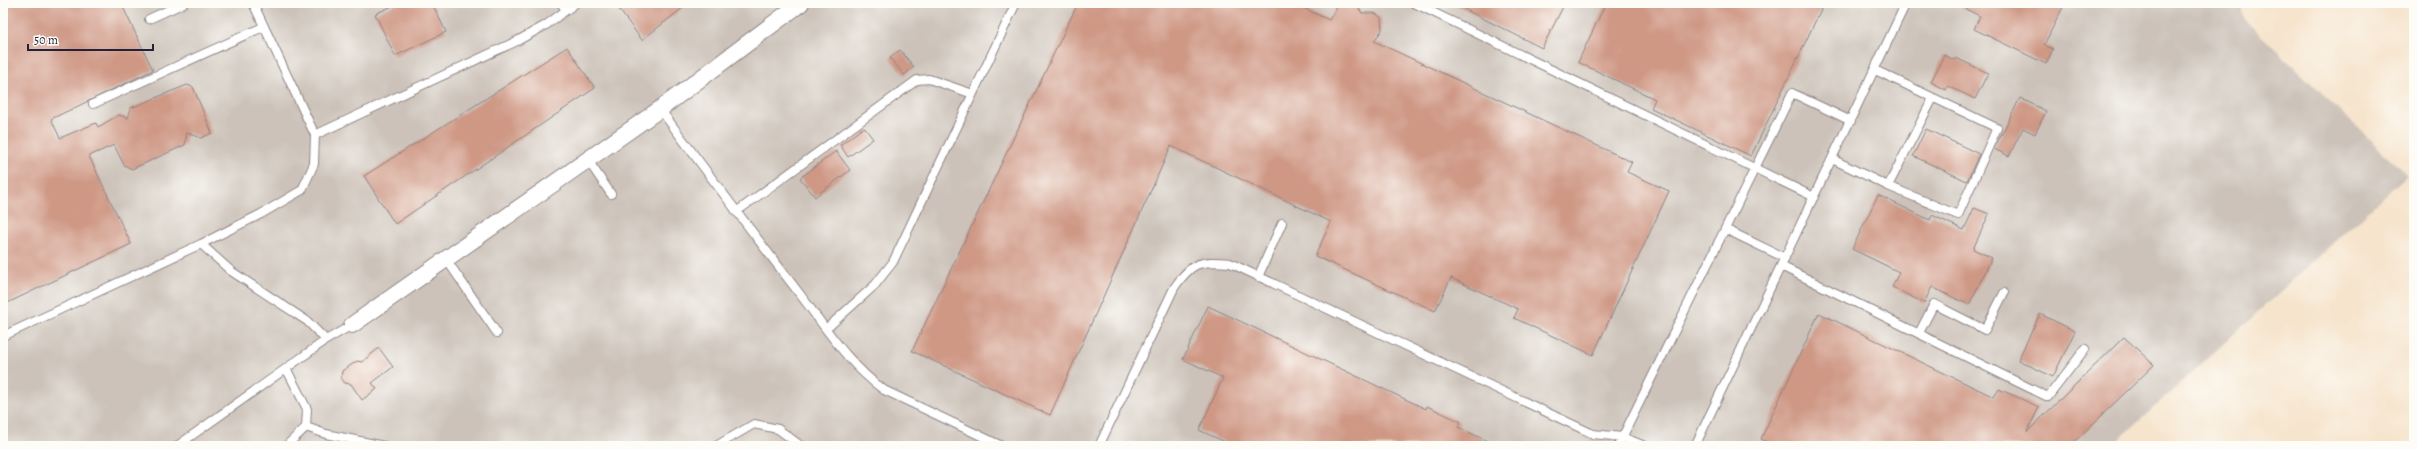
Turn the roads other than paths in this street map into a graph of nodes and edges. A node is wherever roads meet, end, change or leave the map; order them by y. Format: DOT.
graph roads {
  1 [pos="184,3"];
  2 [pos="253,3"];
  3 [pos="561,3"];
  4 [pos="576,3"];
  5 [pos="800,3"];
  6 [pos="1016,3"];
  7 [pos="1414,3"];
  8 [pos="1906,3"];
  9 [pos="566,10"];
  10 [pos="149,18"];
  11 [pos="263,27"];
  12 [pos="1874,70"];
  13 [pos="973,94"];
  14 [pos="1933,98"];
  15 [pos="93,104"];
  16 [pos="660,109"];
  17 [pos="1850,121"];
  18 [pos="315,135"];
  19 [pos="587,159"];
  20 [pos="1832,159"];
  21 [pos="1755,168"];
  22 [pos="1888,186"];
  23 [pos="612,194"];
  24 [pos="1814,197"];
  25 [pos="736,212"];
  26 [pos="1282,223"];
  27 [pos="1725,229"];
  28 [pos="201,244"];
  29 [pos="446,259"];
  30 [pos="1783,262"];
  31 [pos="1258,276"];
  32 [pos="2004,293"];
  33 [pos="352,325"];
  34 [pos="826,329"];
  35 [pos="497,333"];
  36 [pos="1919,333"];
  37 [pos="3,336"];
  38 [pos="326,340"];
  39 [pos="2085,349"];
  40 [pos="287,370"];
  41 [pos="306,427"];
  42 [pos="1622,437"];
  43 [pos="177,446"];
  44 [pos="286,446"];
  45 [pos="384,446"];
  46 [pos="716,446"];
  47 [pos="801,446"];
  48 [pos="1002,446"];
  49 [pos="1099,446"];
  50 [pos="1618,446"];
  51 [pos="1645,446"];
  52 [pos="1695,446"];
  1 -- 10 [label="lane"];
  2 -- 11 [label="lane"];
  3 -- 9 [label="lane"];
  4 -- 9 [label="lane"];
  5 -- 16 [label="street"];
  6 -- 13 [label="lane"];
  7 -- 21 [label="lane"];
  8 -- 12 [label="lane"];
  9 -- 18 [label="lane"];
  11 -- 15 [label="lane"];
  11 -- 18 [label="lane"];
  12 -- 14 [label="lane"];
  12 -- 17 [label="lane"];
  13 -- 25 [label="lane"];
  13 -- 34 [label="lane"];
  14 -- 22 [label="lane"];
  14 -- 22 [label="lane"];
  16 -- 19 [label="street"];
  16 -- 25 [label="lane"];
  17 -- 20 [label="lane"];
  17 -- 21 [label="lane"];
  18 -- 28 [label="lane"];
  19 -- 23 [label="lane"];
  19 -- 29 [label="street"];
  20 -- 22 [label="lane"];
  20 -- 24 [label="lane"];
  21 -- 24 [label="lane"];
  21 -- 27 [label="lane"];
  24 -- 30 [label="lane"];
  25 -- 34 [label="lane"];
  26 -- 31 [label="lane"];
  27 -- 30 [label="lane"];
  27 -- 42 [label="lane"];
  28 -- 37 [label="lane"];
  28 -- 38 [label="lane"];
  29 -- 33 [label="street"];
  29 -- 35 [label="lane"];
  30 -- 36 [label="lane"];
  30 -- 52 [label="lane"];
  31 -- 42 [label="lane"];
  31 -- 49 [label="lane"];
  32 -- 36 [label="lane"];
  33 -- 38 [label="lane"];
  34 -- 48 [label="lane"];
  36 -- 39 [label="lane"];
  38 -- 40 [label="lane"];
  40 -- 41 [label="lane"];
  40 -- 43 [label="lane"];
  41 -- 44 [label="lane"];
  41 -- 45 [label="lane"];
  42 -- 50 [label="lane"];
  42 -- 51 [label="lane"];
  46 -- 47 [label="lane"];
}
